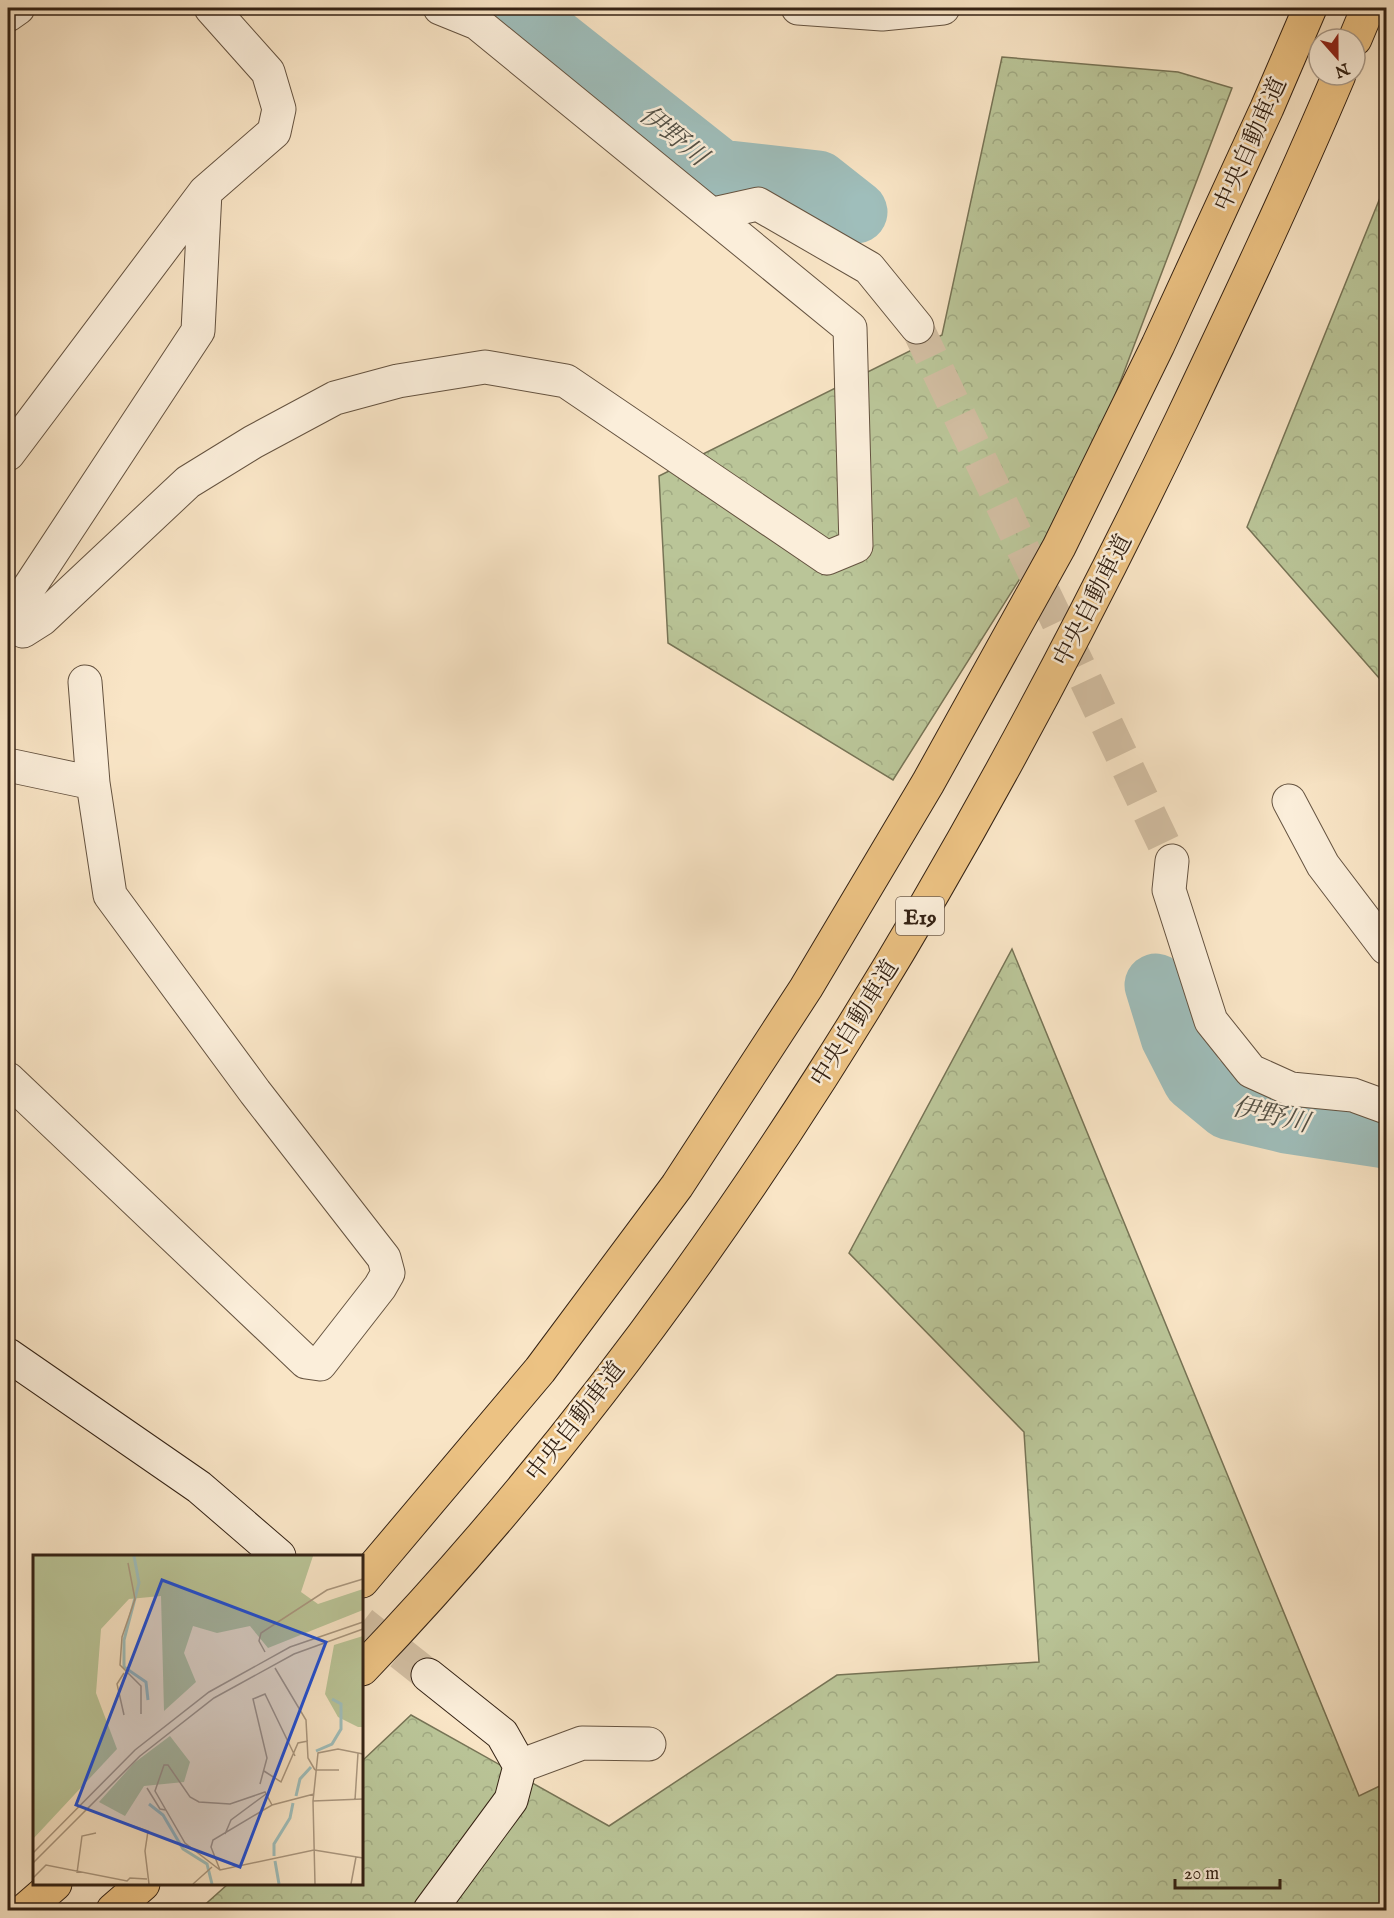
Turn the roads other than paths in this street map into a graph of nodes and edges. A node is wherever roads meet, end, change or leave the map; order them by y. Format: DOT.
graph roads {
  1 [pos="18,8"];
  2 [pos="211,8"];
  3 [pos="440,8"];
  4 [pos="798,8"];
  5 [pos="943,8"];
  6 [pos="1310,8"];
  7 [pos="1368,8"];
  8 [pos="8,15"];
  9 [pos="1360,27"];
  10 [pos="1334,87"];
  11 [pos="205,192"];
  12 [pos="714,214"];
  13 [pos="917,327"];
  14 [pos="8,454"];
  15 [pos="8,617"];
  16 [pos="85,682"];
  17 [pos="8,765"];
  18 [pos="93,783"];
  19 [pos="1289,801"];
  20 [pos="1172,861"];
  21 [pos="1386,948"];
  22 [pos="8,1079"];
  23 [pos="1386,1107"];
  24 [pos="8,1355"];
  25 [pos="277,1555"];
  26 [pos="363,1580"];
  27 [pos="363,1668"];
  28 [pos="428,1675"];
  29 [pos="650,1744"];
  30 [pos="520,1766"];
  31 [pos="54,1885"];
  32 [pos="142,1885"];
  33 [pos="26,1911"];
  34 [pos="113,1911"];
  35 [pos="430,1911"];
  1 -- 8 [label="street"];
  2 -- 11 [label="street"];
  3 -- 12 [label="street"];
  4 -- 5 [label="street"];
  6 -- 26 [label="highway, 中央自動車道 / E19"];
  7 -- 9 [label="highway"];
  10 -- 27 [label="highway, 中央自動車道 / E19"];
  11 -- 14 [label="street"];
  11 -- 15 [label="street"];
  12 -- 13 [label="street"];
  12 -- 15 [label="street"];
  16 -- 18 [label="street"];
  17 -- 18 [label="street"];
  18 -- 22 [label="street"];
  19 -- 21 [label="street"];
  20 -- 23 [label="street"];
  24 -- 25 [label="street"];
  28 -- 30 [label="street"];
  29 -- 30 [label="street"];
  30 -- 35 [label="street"];
  31 -- 33 [label="highway"];
  32 -- 34 [label="highway"];
}
